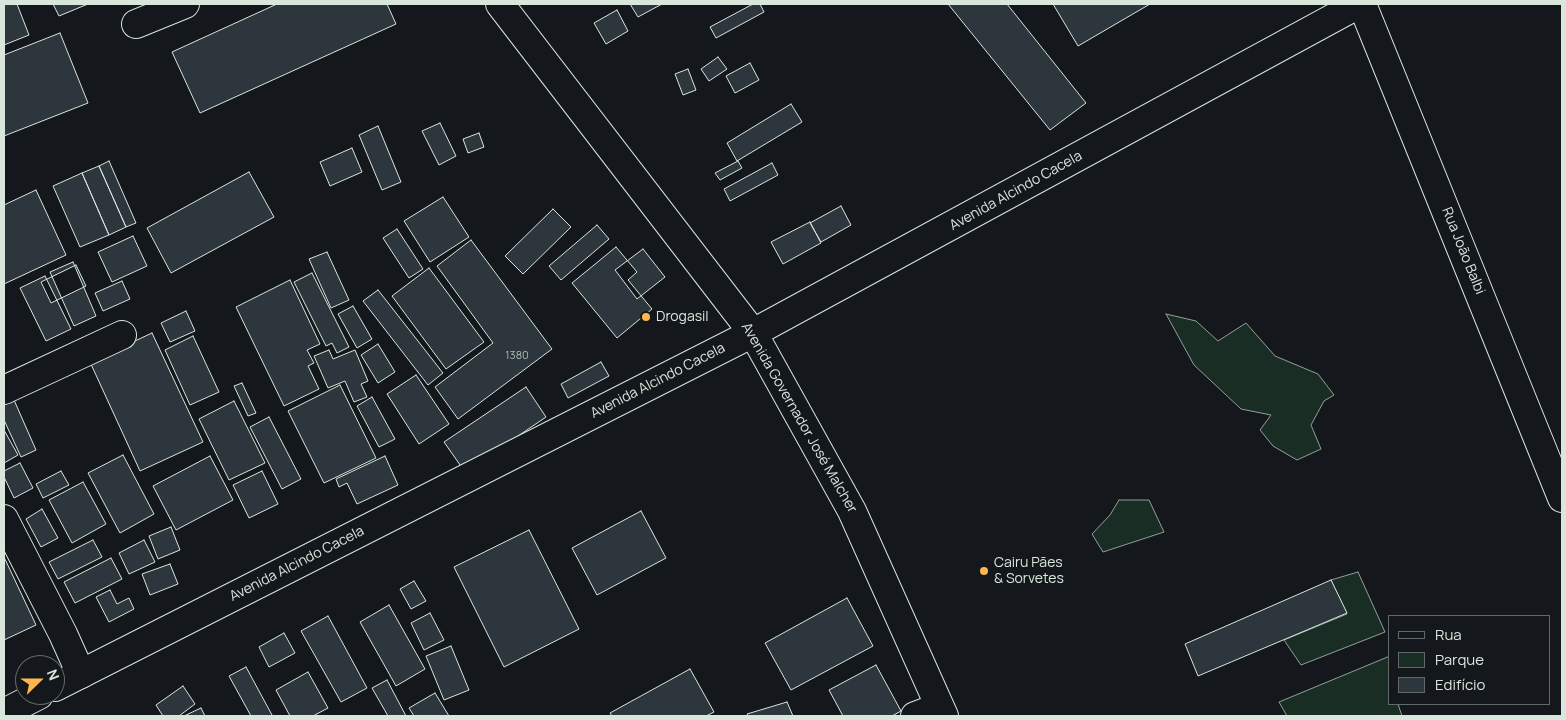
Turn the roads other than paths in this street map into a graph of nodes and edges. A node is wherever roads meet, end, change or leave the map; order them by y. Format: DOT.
graph roads {
  1 [pos="185,4"];
  2 [pos="500,4"];
  3 [pos="1361,4"];
  4 [pos="136,24"];
  5 [pos="753,333"];
  6 [pos="122,335"];
  7 [pos="4,390"];
  8 [pos="1562,498"];
  9 [pos="4,519"];
  10 [pos="81,674"];
  11 [pos="65,682"];
  12 [pos="20,705"];
  13 [pos="942,712"];
  14 [pos="4,713"];
  15 [pos="914,716"];
  1 -- 4 [label="main road"];
  2 -- 5 [label="main road, Avenida Governador José Malcher"];
  3 -- 5 [label="main road, Avenida Alcindo Cacela"];
  3 -- 8 [label="main road, Rua João Balbi"];
  5 -- 10 [label="main road, Avenida Alcindo Cacela"];
  5 -- 13 [label="main road, Avenida Governador José Malcher"];
  6 -- 7 [label="main road"];
  9 -- 10 [label="main road"];
  10 -- 11 [label="main road, Avenida Alcindo Cacela"];
  12 -- 14 [label="main road"];
  13 -- 15 [label="main road"];
}
